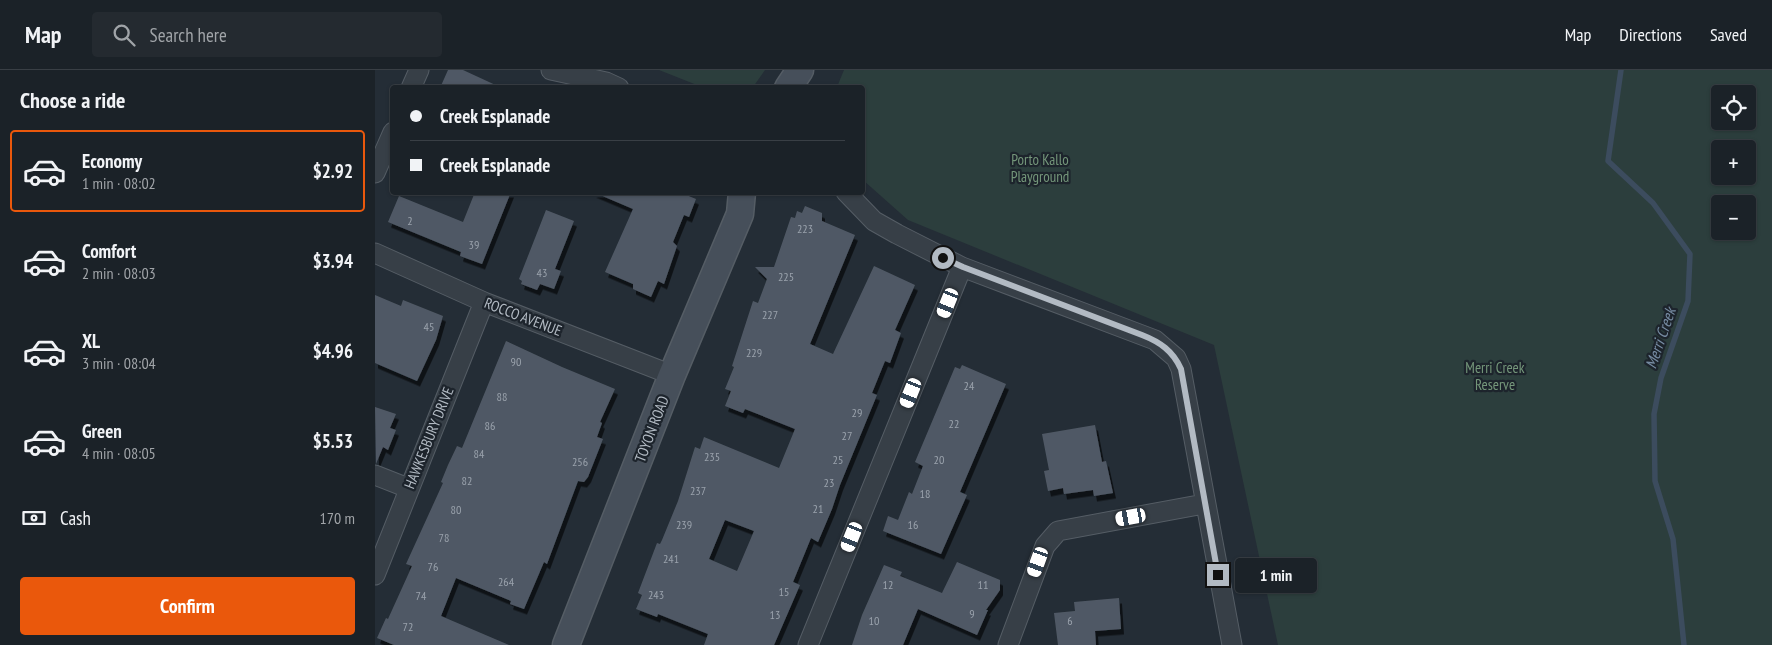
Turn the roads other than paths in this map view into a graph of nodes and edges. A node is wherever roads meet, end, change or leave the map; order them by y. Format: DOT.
graph roads {
  1 [pos="419,70"];
  2 [pos="551,70"];
  3 [pos="412,85"];
  4 [pos="612,85"];
  5 [pos="390,139"];
  6 [pos="375,174"];
  7 [pos="755,195"];
  8 [pos="849,195"];
  9 [pos="741,203"];
  10 [pos="375,253"];
  11 [pos="963,267"];
  12 [pos="484,302"];
  13 [pos="673,375"];
  14 [pos="375,475"];
  15 [pos="408,488"];
  16 [pos="1204,504"];
  17 [pos="375,575"];
  18 [pos="566,645"];
  19 [pos="808,645"];
  20 [pos="1008,645"];
  21 [pos="1232,645"];
  1 -- 3 [label="street"];
  2 -- 4 [label="street"];
  5 -- 6 [label="street"];
  7 -- 9 [label="street, TOYON ROAD"];
  8 -- 11 [label="street"];
  9 -- 13 [label="street, TOYON ROAD"];
  10 -- 12 [label="street, ROCCO AVENUE"];
  11 -- 16 [label="street"];
  11 -- 19 [label="street"];
  12 -- 13 [label="street, ROCCO AVENUE"];
  12 -- 15 [label="street, HAWKESBURY DRIVE"];
  13 -- 18 [label="street, TOYON ROAD"];
  14 -- 15 [label="street"];
  15 -- 17 [label="street, HAWKESBURY DRIVE"];
  16 -- 20 [label="street"];
  16 -- 21 [label="street"];
}
